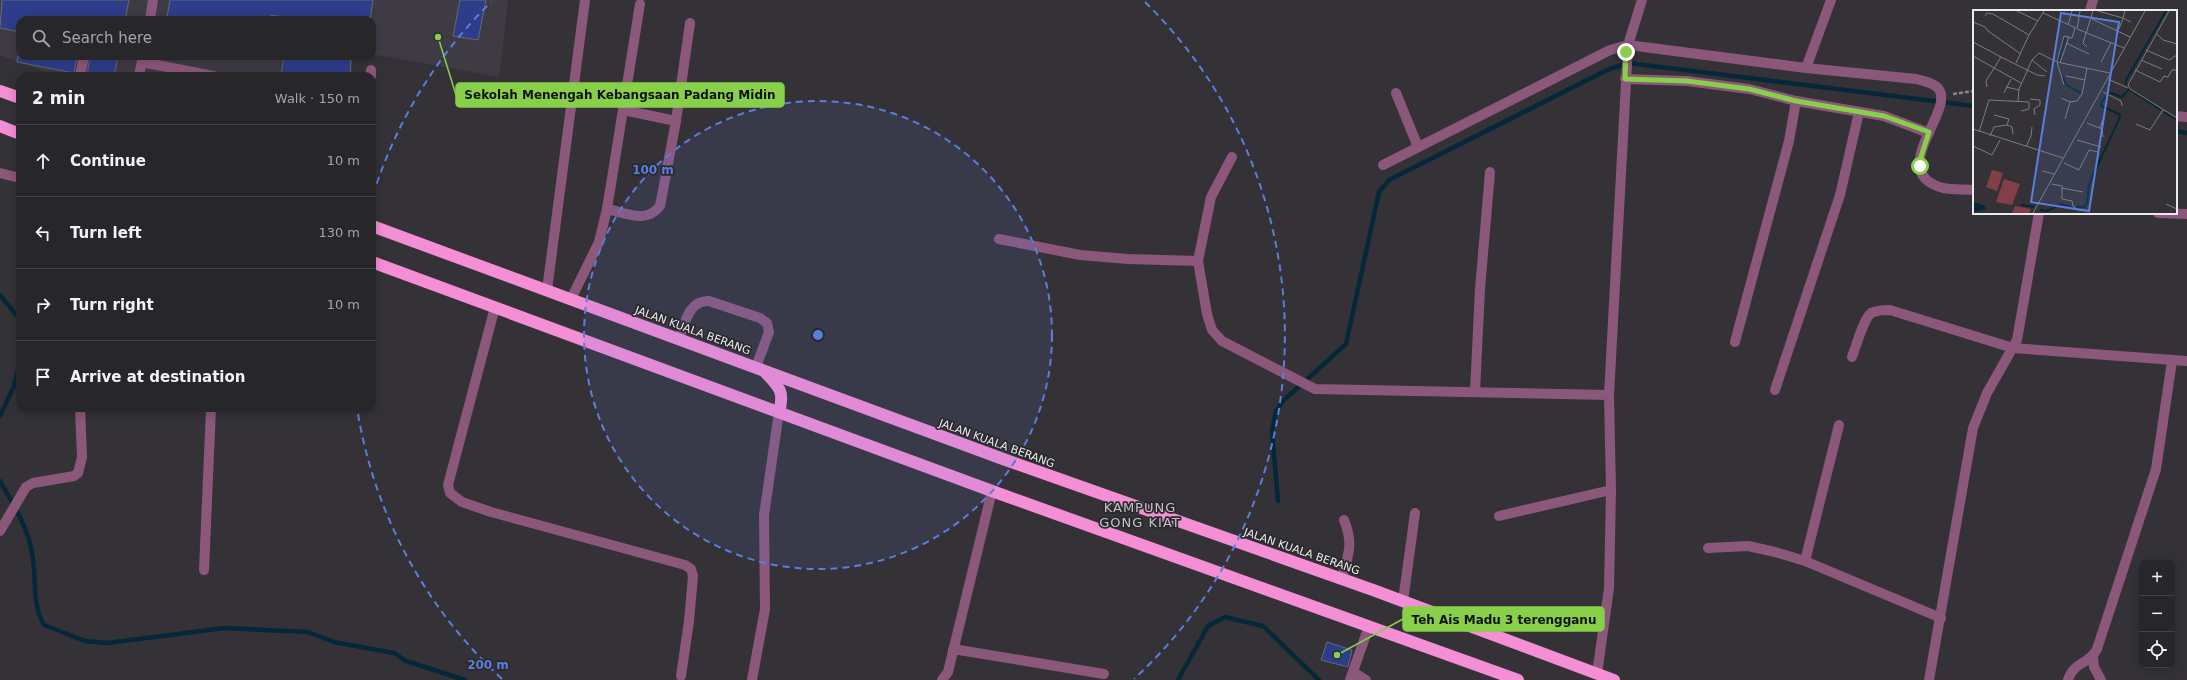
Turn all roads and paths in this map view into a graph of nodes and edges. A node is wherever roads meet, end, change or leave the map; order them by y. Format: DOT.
graph roads {
  1 [pos="153,0"];
  2 [pos="585,0"];
  3 [pos="1642,0"];
  4 [pos="1831,0"];
  5 [pos="2093,0"];
  6 [pos="640,4"];
  7 [pos="2090,10"];
  8 [pos="151,16"];
  9 [pos="690,24"];
  10 [pos="1627,49"];
  11 [pos="83,60"];
  12 [pos="142,60"];
  13 [pos="144,60"];
  14 [pos="1806,68"];
  15 [pos="81,72"];
  16 [pos="140,72"];
  17 [pos="167,72"];
  18 [pos="1625,75"];
  19 [pos="0,91"];
  20 [pos="1973,91"];
  21 [pos="1396,93"];
  22 [pos="1940,93"];
  23 [pos="16,97"];
  24 [pos="1796,101"];
  25 [pos="623,110"];
  26 [pos="1858,112"];
  27 [pos="2177,116"];
  28 [pos="2187,117"];
  29 [pos="676,121"];
  30 [pos="0,126"];
  31 [pos="16,132"];
  32 [pos="1929,132"];
  33 [pos="1418,147"];
  34 [pos="1232,157"];
  35 [pos="1383,165"];
  36 [pos="1490,172"];
  37 [pos="0,173"];
  38 [pos="16,177"];
  39 [pos="1973,190"];
  40 [pos="607,209"];
  41 [pos="2039,214"];
  42 [pos="2177,214"];
  43 [pos="2187,214"];
  44 [pos="376,227"];
  45 [pos="999,239"];
  46 [pos="1198,261"];
  47 [pos="376,263"];
  48 [pos="547,290"];
  49 [pos="571,299"];
  50 [pos="494,307"];
  51 [pos="679,338"];
  52 [pos="1735,342"];
  53 [pos="2013,348"];
  54 [pos="1852,357"];
  55 [pos="2172,361"];
  56 [pos="2187,362"];
  57 [pos="759,368"];
  58 [pos="1775,390"];
  59 [pos="1475,392"];
  60 [pos="1609,395"];
  61 [pos="80,412"];
  62 [pos="211,412"];
  63 [pos="779,412"];
  64 [pos="1839,425"];
  65 [pos="1611,490"];
  66 [pos="992,491"];
  67 [pos="1415,513"];
  68 [pos="1499,516"];
  69 [pos="1344,520"];
  70 [pos="0,531"];
  71 [pos="1708,548"];
  72 [pos="1805,561"];
  73 [pos="204,570"];
  74 [pos="1342,578"];
  75 [pos="1403,601"];
  76 [pos="1941,618"];
  77 [pos="1368,626"];
  78 [pos="953,649"];
  79 [pos="2093,657"];
  80 [pos="1104,674"];
  81 [pos="1597,674"];
  82 [pos="681,676"];
  83 [pos="1352,676"];
  84 [pos="752,680"];
  85 [pos="942,680"];
  86 [pos="1366,680"];
  87 [pos="1518,680"];
  88 [pos="1614,680"];
  89 [pos="1929,680"];
  90 [pos="2068,680"];
  91 [pos="2101,680"];
  1 -- 8 [label="street"];
  2 -- 48 [label="street"];
  3 -- 10 [label="street"];
  4 -- 14 [label="street"];
  5 -- 7 [label="street"];
  6 -- 25 [label="street"];
  9 -- 29 [label="street"];
  10 -- 14 [label="street"];
  10 -- 18 [label="street"];
  10 -- 33 [label="street"];
  11 -- 15 [label="street"];
  12 -- 16 [label="street"];
  13 -- 17 [label="street"];
  14 -- 22 [label="street"];
  18 -- 24 [label="street"];
  18 -- 60 [label="street"];
  19 -- 23 [label="highway"];
  20 -- 22 [label="path"];
  21 -- 33 [label="street"];
  22 -- 32 [label="street"];
  24 -- 26 [label="street"];
  24 -- 52 [label="street"];
  25 -- 29 [label="street"];
  25 -- 40 [label="street"];
  26 -- 32 [label="street"];
  26 -- 58 [label="street"];
  27 -- 28 [label="street"];
  29 -- 40 [label="street"];
  30 -- 31 [label="highway"];
  32 -- 39 [label="street"];
  33 -- 35 [label="street"];
  34 -- 46 [label="street"];
  36 -- 59 [label="street"];
  37 -- 38 [label="street"];
  40 -- 49 [label="street"];
  41 -- 53 [label="street"];
  42 -- 43 [label="street"];
  44 -- 48 [label="highway, JALAN KUALA BERANG"];
  45 -- 46 [label="street"];
  46 -- 59 [label="street"];
  47 -- 50 [label="highway"];
  48 -- 49 [label="highway, JALAN KUALA BERANG"];
  49 -- 51 [label="highway, JALAN KUALA BERANG"];
  50 -- 63 [label="highway"];
  50 -- 82 [label="street"];
  51 -- 57 [label="highway, JALAN KUALA BERANG"];
  51 -- 57 [label="street"];
  53 -- 54 [label="street"];
  53 -- 55 [label="street"];
  53 -- 76 [label="street"];
  55 -- 56 [label="street"];
  55 -- 79 [label="street"];
  57 -- 63 [label="highway"];
  57 -- 74 [label="highway, JALAN KUALA BERANG"];
  59 -- 60 [label="street"];
  60 -- 65 [label="street"];
  61 -- 70 [label="street"];
  62 -- 73 [label="street"];
  63 -- 66 [label="highway"];
  63 -- 84 [label="street"];
  64 -- 72 [label="street"];
  65 -- 68 [label="street"];
  65 -- 81 [label="street"];
  66 -- 77 [label="highway"];
  66 -- 78 [label="street"];
  67 -- 75 [label="street"];
  69 -- 74 [label="street"];
  71 -- 72 [label="street"];
  72 -- 76 [label="street"];
  74 -- 75 [label="highway, JALAN KUALA BERANG"];
  75 -- 81 [label="highway, JALAN KUALA BERANG"];
  76 -- 89 [label="street"];
  77 -- 83 [label="street"];
  77 -- 87 [label="highway"];
  78 -- 80 [label="street"];
  78 -- 85 [label="street"];
  79 -- 90 [label="street"];
  79 -- 91 [label="street"];
  81 -- 88 [label="highway, JALAN KUALA BERANG"];
  83 -- 86 [label="street"];
}
